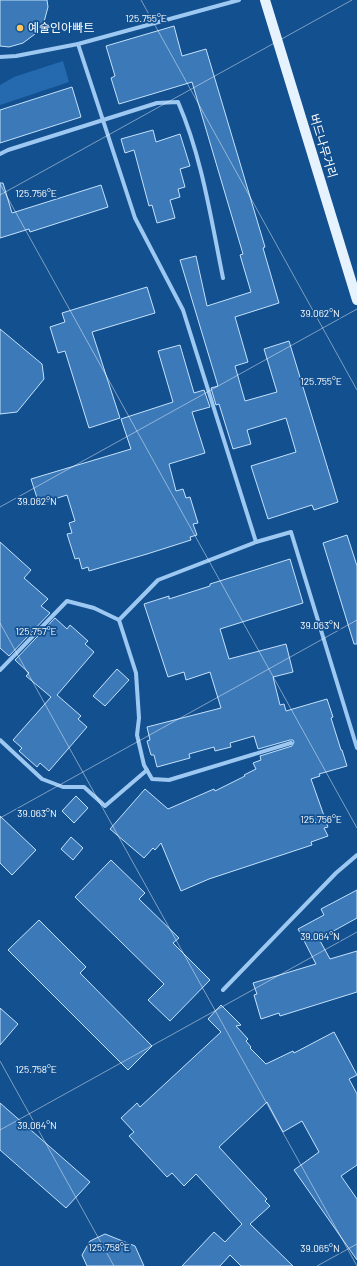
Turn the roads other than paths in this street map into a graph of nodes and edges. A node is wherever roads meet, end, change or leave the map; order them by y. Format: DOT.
graph roads {
  1 [pos="239,0"];
  2 [pos="265,0"];
  3 [pos="78,44"];
  4 [pos="0,57"];
  5 [pos="103,120"];
  6 [pos="0,154"];
  7 [pos="223,278"];
  8 [pos="357,300"];
  9 [pos="256,542"];
  10 [pos="119,620"];
  11 [pos="0,670"];
  12 [pos="0,740"];
  13 [pos="291,743"];
  14 [pos="357,748"];
  15 [pos="147,770"];
  16 [pos="357,855"];
  17 [pos="223,990"];
  1 -- 3 [label="street"];
  2 -- 8 [label="main road, 버드나무거리"];
  3 -- 4 [label="street"];
  3 -- 5 [label="street"];
  5 -- 6 [label="street"];
  5 -- 7 [label="street"];
  5 -- 9 [label="street"];
  9 -- 10 [label="street"];
  9 -- 14 [label="street"];
  10 -- 11 [label="street"];
  10 -- 15 [label="street"];
  12 -- 15 [label="street"];
  13 -- 15 [label="street"];
  16 -- 17 [label="street"];
}
